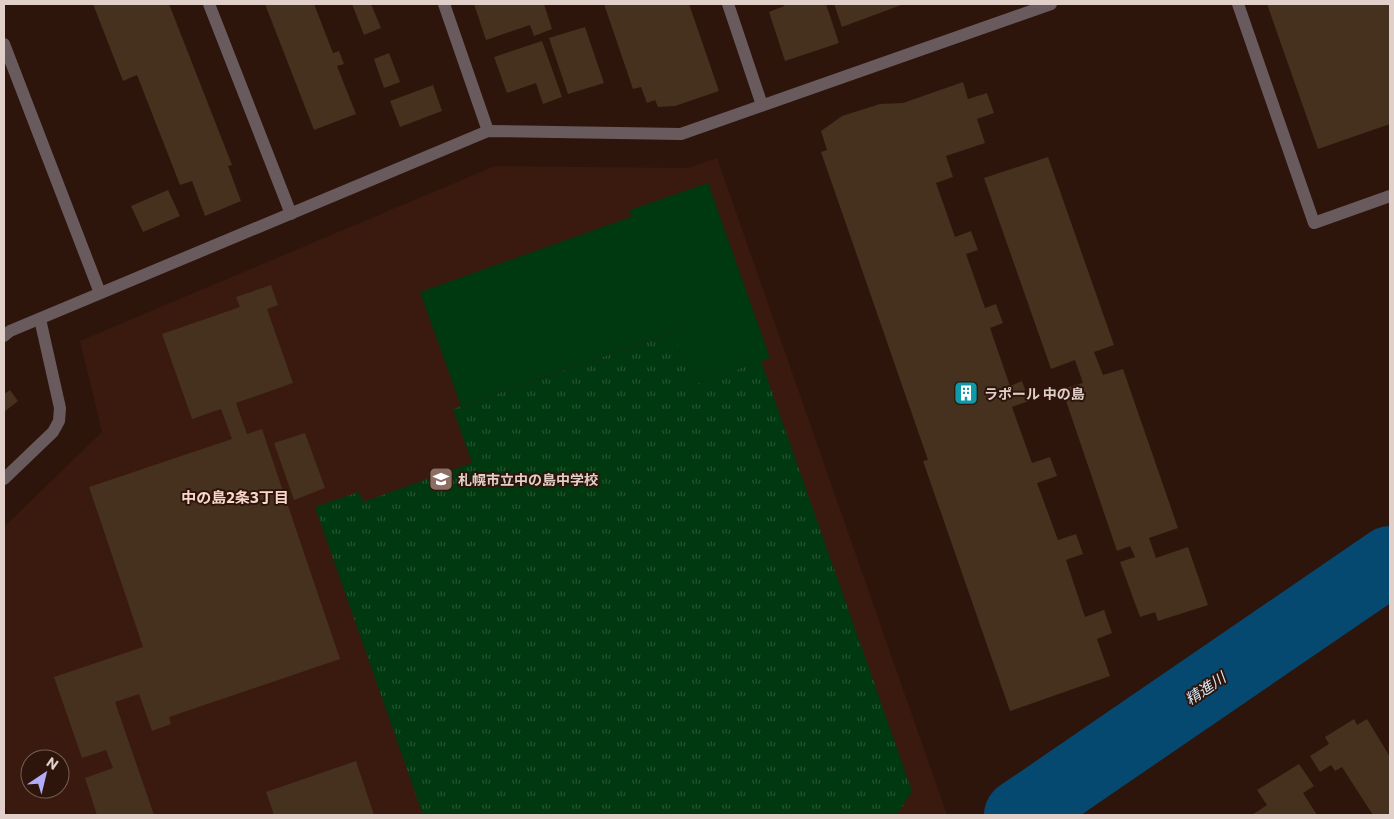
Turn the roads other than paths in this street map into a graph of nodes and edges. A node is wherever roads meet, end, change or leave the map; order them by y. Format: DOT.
graph roads {
  1 [pos="209,4"];
  2 [pos="444,4"];
  3 [pos="728,4"];
  4 [pos="1051,4"];
  5 [pos="1238,4"];
  6 [pos="4,44"];
  7 [pos="762,105"];
  8 [pos="488,131"];
  9 [pos="1390,196"];
  10 [pos="291,214"];
  11 [pos="100,294"];
  12 [pos="40,319"];
  13 [pos="4,336"];
  14 [pos="4,479"];
  1 -- 10 [label="street"];
  2 -- 8 [label="street"];
  3 -- 7 [label="street"];
  4 -- 7 [label="street"];
  5 -- 9 [label="street"];
  6 -- 11 [label="street"];
  7 -- 8 [label="street"];
  8 -- 10 [label="street"];
  10 -- 11 [label="street"];
  11 -- 12 [label="street"];
  12 -- 13 [label="street"];
  12 -- 14 [label="street"];
}
